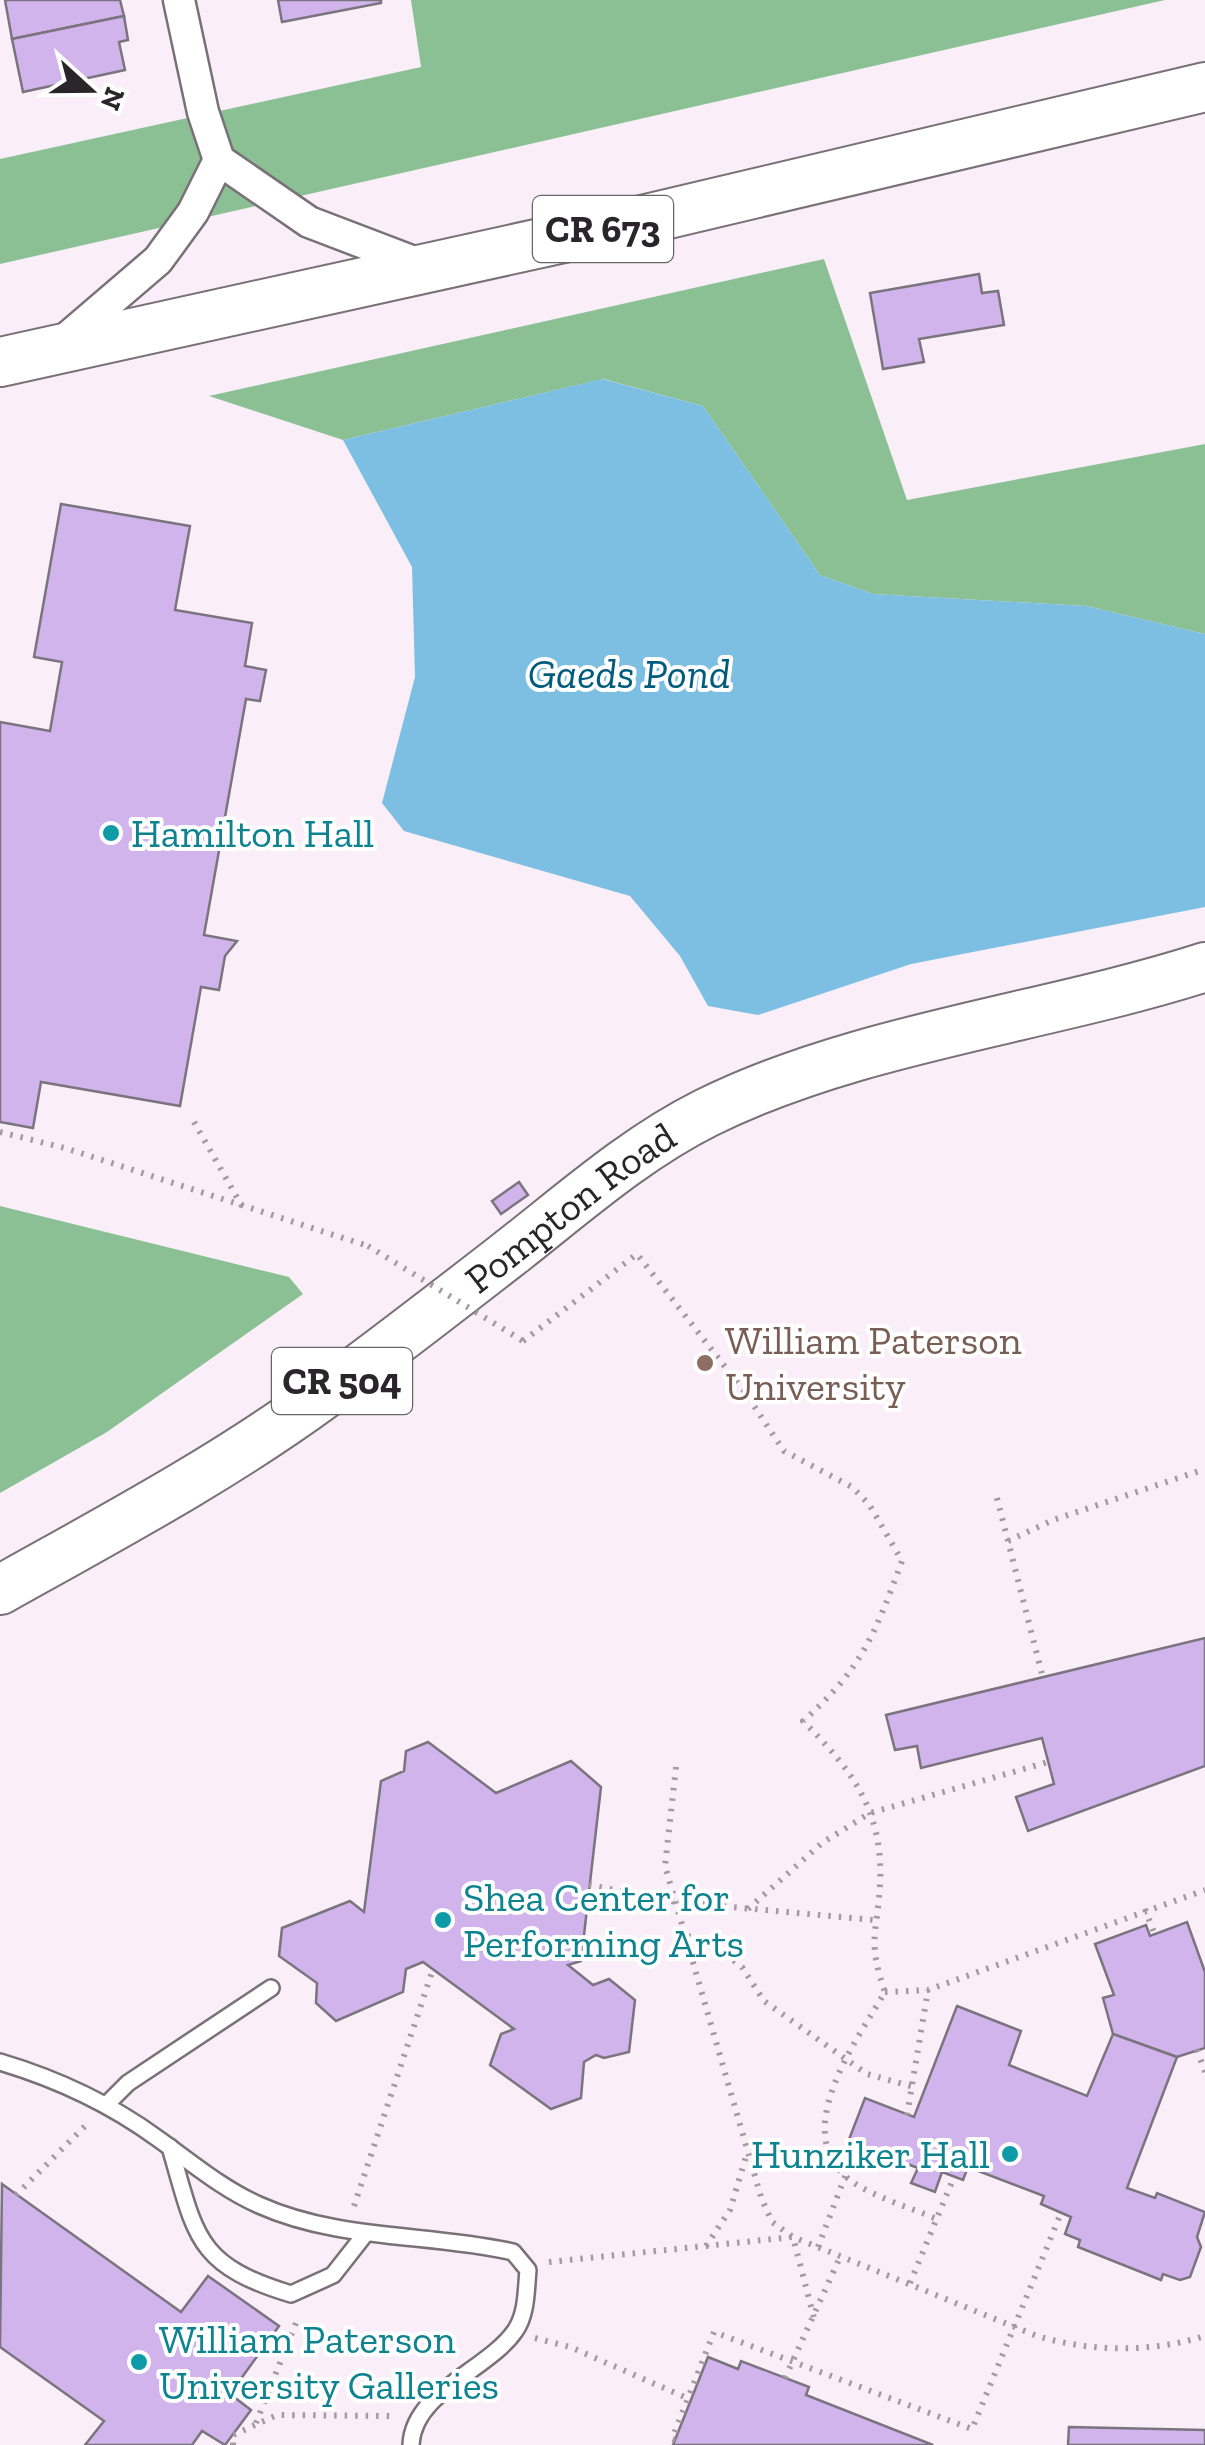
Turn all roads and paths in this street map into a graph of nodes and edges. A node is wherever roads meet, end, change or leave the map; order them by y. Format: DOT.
graph roads {
  1 [pos="179,0"];
  2 [pos="1205,87"];
  3 [pos="219,160"];
  4 [pos="429,268"];
  5 [pos="52,351"];
  6 [pos="0,362"];
  7 [pos="1205,967"];
  8 [pos="194,1122"];
  9 [pos="0,1132"];
  10 [pos="244,1209"];
  11 [pos="1205,1468"];
  12 [pos="997,1498"];
  13 [pos="1008,1541"];
  14 [pos="0,1590"];
  15 [pos="1043,1678"];
  16 [pos="1048,1762"];
  17 [pos="676,1766"];
  18 [pos="870,1813"];
  19 [pos="590,1885"];
  20 [pos="1205,1890"];
  21 [pos="677,1902"];
  22 [pos="748,1909"];
  23 [pos="1145,1909"];
  24 [pos="874,1920"];
  25 [pos="1155,1935"];
  26 [pos="687,1936"];
  27 [pos="433,1969"];
  28 [pos="271,1988"];
  29 [pos="928,1990"];
  30 [pos="885,1992"];
  31 [pos="1197,2050"];
  32 [pos="846,2060"];
  33 [pos="0,2062"];
  34 [pos="1205,2072"];
  35 [pos="914,2087"];
  36 [pos="106,2106"];
  37 [pos="908,2115"];
  38 [pos="170,2148"];
  39 [pos="748,2152"];
  40 [pos="846,2174"];
  41 [pos="954,2176"];
  42 [pos="16,2195"];
  43 [pos="1062,2214"];
  44 [pos="939,2220"];
  45 [pos="346,2230"];
  46 [pos="366,2233"];
  47 [pos="793,2237"];
  48 [pos="706,2246"];
  49 [pos="818,2246"];
  50 [pos="840,2254"];
  51 [pos="523,2264"];
  52 [pos="910,2283"];
  53 [pos="304,2288"];
  54 [pos="814,2318"];
  55 [pos="1014,2326"];
  56 [pos="515,2331"];
  57 [pos="1205,2336"];
  58 [pos="795,2362"];
  59 [pos="785,2378"];
  60 [pos="688,2398"];
  61 [pos="422,2417"];
  62 [pos="256,2424"];
  63 [pos="676,2440"];
  64 [pos="233,2445"];
  65 [pos="411,2445"];
  1 -- 3 [label="street"];
  2 -- 4 [label="main road, CR 673"];
  3 -- 4 [label="street"];
  3 -- 5 [label="street"];
  4 -- 5 [label="main road, CR 673"];
  5 -- 6 [label="main road, CR 673"];
  7 -- 14 [label="main road, Pompton Road / CR 504"];
  8 -- 10 [label="path"];
  9 -- 10 [label="path"];
  10 -- 18 [label="path, bridge"];
  11 -- 13 [label="path"];
  12 -- 13 [label="path"];
  13 -- 15 [label="path"];
  16 -- 18 [label="path"];
  17 -- 21 [label="path"];
  18 -- 22 [label="path"];
  18 -- 24 [label="path"];
  19 -- 21 [label="path"];
  20 -- 23 [label="path"];
  21 -- 22 [label="path"];
  21 -- 26 [label="path"];
  22 -- 24 [label="path"];
  23 -- 25 [label="path"];
  23 -- 29 [label="path"];
  24 -- 30 [label="path"];
  26 -- 32 [label="path"];
  26 -- 39 [label="path"];
  27 -- 45 [label="path"];
  28 -- 36 [label="lane"];
  29 -- 30 [label="path"];
  29 -- 35 [label="path"];
  30 -- 32 [label="path"];
  31 -- 34 [label="path"];
  32 -- 35 [label="path"];
  32 -- 40 [label="path"];
  33 -- 36 [label="lane"];
  35 -- 37 [label="path"];
  36 -- 38 [label="lane"];
  36 -- 42 [label="path"];
  38 -- 45 [label="lane"];
  38 -- 53 [label="lane"];
  39 -- 47 [label="path"];
  39 -- 48 [label="path"];
  40 -- 44 [label="path"];
  40 -- 49 [label="path"];
  41 -- 44 [label="path"];
  43 -- 55 [label="path"];
  44 -- 52 [label="path"];
  45 -- 46 [label="lane"];
  46 -- 51 [label="lane"];
  46 -- 53 [label="lane"];
  47 -- 48 [label="path"];
  47 -- 49 [label="path"];
  47 -- 54 [label="path"];
  48 -- 51 [label="path"];
  49 -- 50 [label="path"];
  50 -- 52 [label="path"];
  50 -- 54 [label="path"];
  51 -- 56 [label="lane"];
  52 -- 55 [label="path"];
  53 -- 62 [label="path"];
  54 -- 58 [label="path"];
  55 -- 57 [label="path"];
  55 -- 58 [label="path"];
  56 -- 60 [label="path"];
  56 -- 61 [label="lane"];
  58 -- 59 [label="path"];
  58 -- 60 [label="path"];
  60 -- 63 [label="path"];
  61 -- 62 [label="path"];
  61 -- 65 [label="lane"];
  62 -- 64 [label="path"];
}
